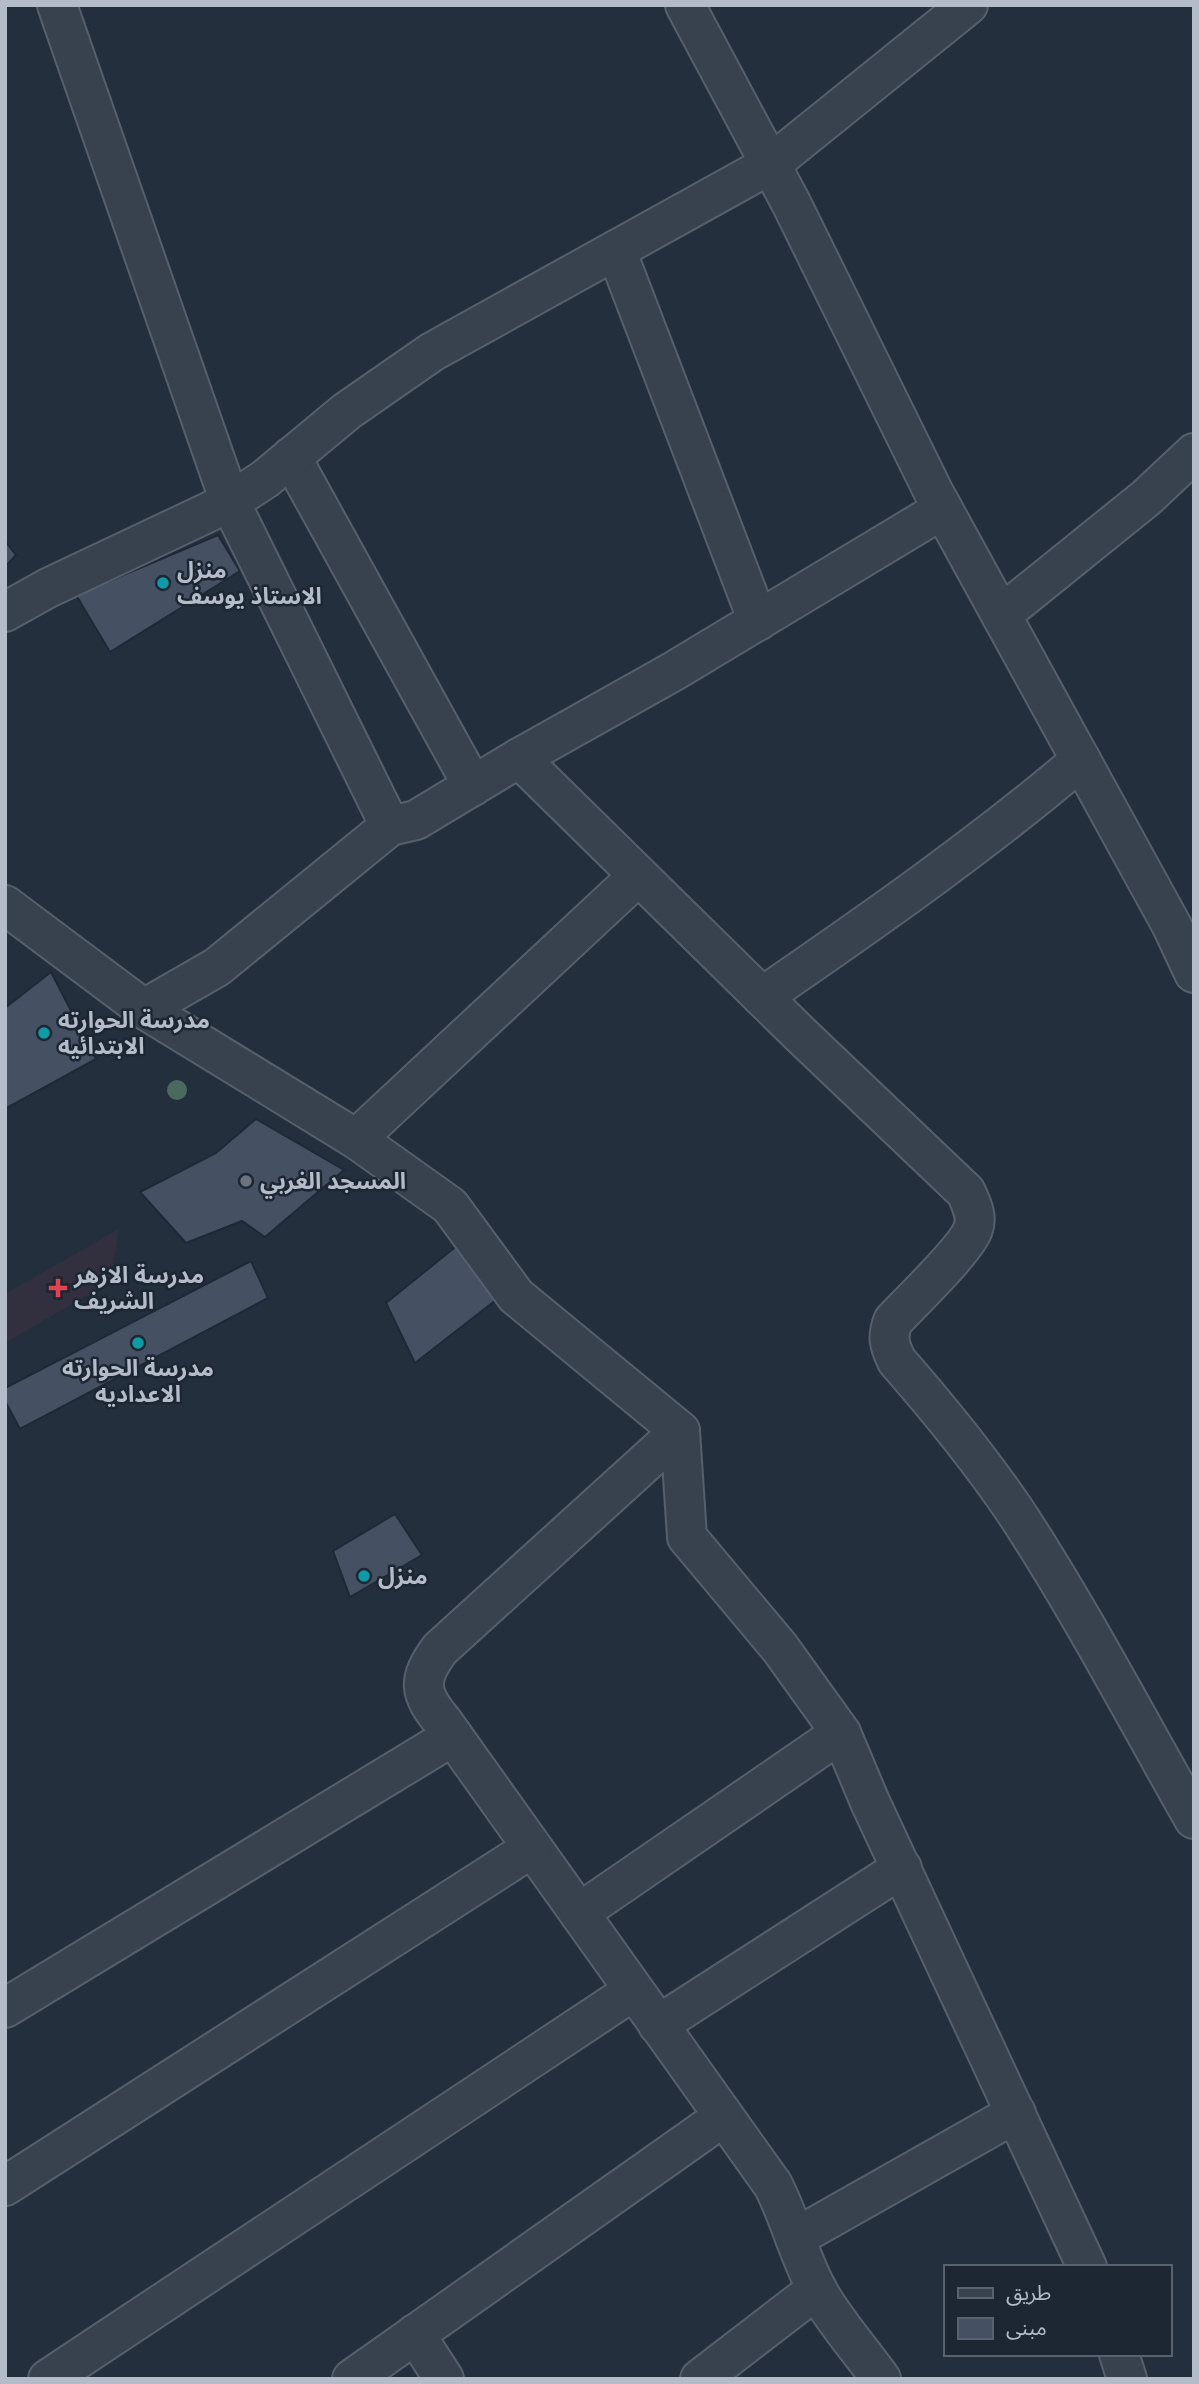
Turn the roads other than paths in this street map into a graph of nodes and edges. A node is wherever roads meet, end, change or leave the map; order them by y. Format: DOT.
graph roads {
  1 [pos="57,5"];
  2 [pos="685,5"];
  3 [pos="968,5"];
  4 [pos="771,164"];
  5 [pos="616,250"];
  6 [pos="1194,453"];
  7 [pos="291,457"];
  8 [pos="230,502"];
  9 [pos="943,509"];
  10 [pos="5,612"];
  11 [pos="1001,615"];
  12 [pos="758,621"];
  13 [pos="519,758"];
  14 [pos="1081,760"];
  15 [pos="473,786"];
  16 [pos="390,826"];
  17 [pos="638,876"];
  18 [pos="5,905"];
  19 [pos="1194,973"];
  20 [pos="762,997"];
  21 [pos="144,1009"];
  22 [pos="356,1139"];
  23 [pos="680,1431"];
  24 [pos="841,1733"];
  25 [pos="453,1736"];
  26 [pos="1194,1819"];
  27 [pos="532,1848"];
  28 [pos="902,1868"];
  29 [pos="579,1913"];
  30 [pos="633,1991"];
  31 [pos="5,2008"];
  32 [pos="658,2025"];
  33 [pos="1016,2113"];
  34 [pos="723,2117"];
  35 [pos="5,2186"];
  36 [pos="796,2238"];
  37 [pos="1086,2265"];
  38 [pos="817,2289"];
  39 [pos="415,2334"];
  40 [pos="1120,2356"];
  41 [pos="48,2379"];
  42 [pos="352,2379"];
  43 [pos="444,2379"];
  44 [pos="700,2379"];
  45 [pos="881,2379"];
  46 [pos="1127,2379"];
  1 -- 8 [label="street"];
  2 -- 4 [label="street"];
  3 -- 4 [label="street"];
  4 -- 5 [label="street"];
  4 -- 9 [label="street"];
  5 -- 7 [label="street"];
  5 -- 12 [label="street"];
  6 -- 11 [label="street"];
  7 -- 8 [label="street"];
  7 -- 15 [label="street"];
  8 -- 10 [label="street"];
  8 -- 16 [label="street"];
  9 -- 11 [label="street"];
  9 -- 12 [label="street"];
  11 -- 14 [label="street"];
  12 -- 13 [label="street"];
  13 -- 15 [label="street"];
  13 -- 17 [label="street"];
  14 -- 19 [label="street"];
  14 -- 20 [label="street"];
  15 -- 16 [label="street"];
  16 -- 21 [label="street"];
  17 -- 20 [label="street"];
  17 -- 22 [label="street"];
  18 -- 21 [label="street"];
  20 -- 26 [label="street"];
  21 -- 22 [label="street"];
  22 -- 23 [label="street"];
  23 -- 24 [label="street"];
  23 -- 25 [label="street"];
  24 -- 28 [label="street"];
  24 -- 29 [label="street"];
  25 -- 27 [label="street"];
  25 -- 31 [label="street"];
  27 -- 29 [label="street"];
  27 -- 35 [label="street"];
  28 -- 32 [label="street"];
  28 -- 33 [label="street"];
  29 -- 30 [label="street"];
  30 -- 32 [label="street"];
  30 -- 41 [label="street"];
  32 -- 34 [label="street"];
  33 -- 36 [label="street"];
  33 -- 37 [label="street"];
  34 -- 36 [label="street"];
  34 -- 39 [label="street"];
  36 -- 38 [label="street"];
  38 -- 44 [label="street"];
  38 -- 45 [label="street"];
  39 -- 42 [label="street"];
  39 -- 43 [label="street"];
  40 -- 46 [label="street"];
}
